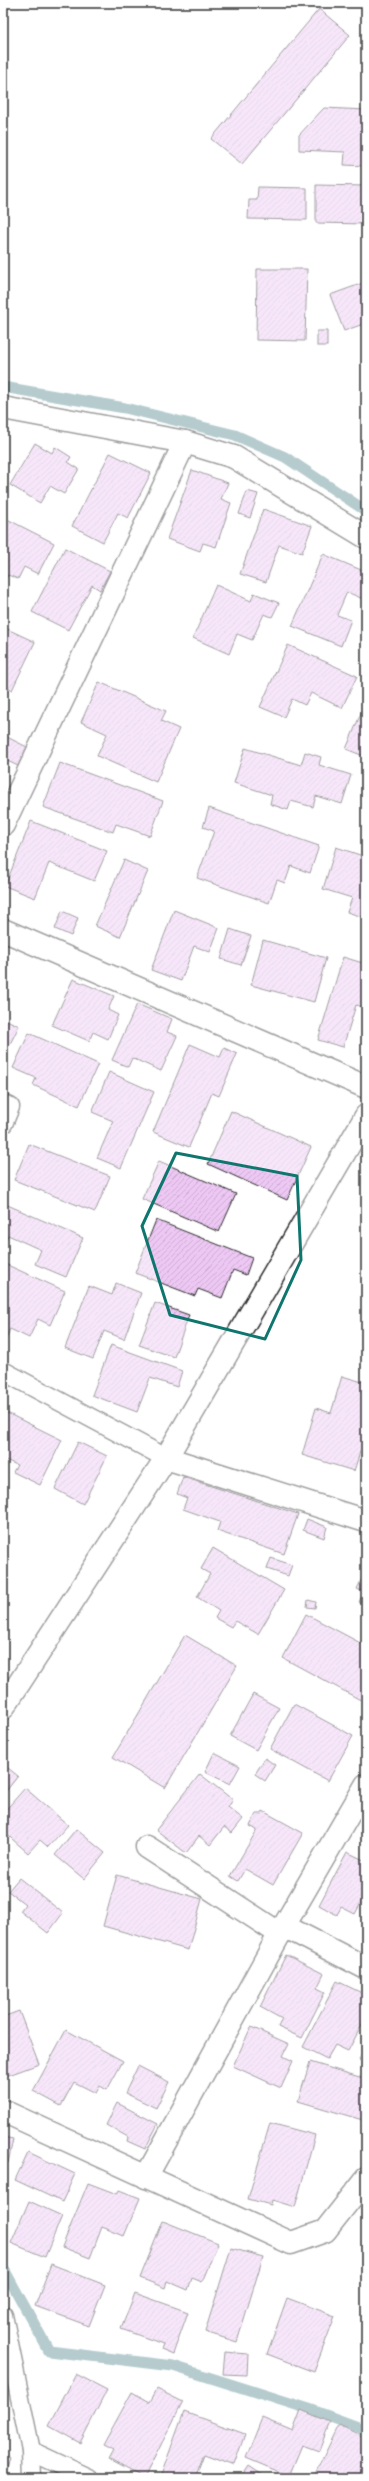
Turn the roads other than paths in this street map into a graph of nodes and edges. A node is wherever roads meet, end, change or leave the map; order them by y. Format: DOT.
graph roads {
  1 [pos="3,408"];
  2 [pos="185,442"];
  3 [pos="366,537"];
  4 [pos="3,825"];
  5 [pos="3,930"];
  6 [pos="366,1087"];
  7 [pos="3,1104"];
  8 [pos="366,1116"];
  9 [pos="3,1124"];
  10 [pos="3,1371"];
  11 [pos="166,1458"];
  12 [pos="366,1521"];
  13 [pos="3,1708"];
  14 [pos="366,1785"];
  15 [pos="147,1847"];
  16 [pos="282,1930"];
  17 [pos="366,1968"];
  18 [pos="3,2111"];
  19 [pos="146,2177"];
  20 [pos="366,2179"];
  21 [pos="3,2316"];
  22 [pos="31,2451"];
  23 [pos="32,2478"];
  24 [pos="89,2478"];
  1 -- 2 [label="street"];
  2 -- 3 [label="street"];
  2 -- 4 [label="street"];
  5 -- 6 [label="street"];
  7 -- 9 [label="lane"];
  8 -- 11 [label="street"];
  10 -- 11 [label="lane"];
  11 -- 12 [label="street"];
  11 -- 13 [label="street"];
  14 -- 16 [label="street"];
  15 -- 16 [label="street"];
  16 -- 17 [label="street"];
  16 -- 19 [label="street"];
  18 -- 19 [label="street"];
  19 -- 20 [label="street"];
  21 -- 22 [label="lane"];
  22 -- 23 [label="lane"];
  22 -- 24 [label="lane"];
}
